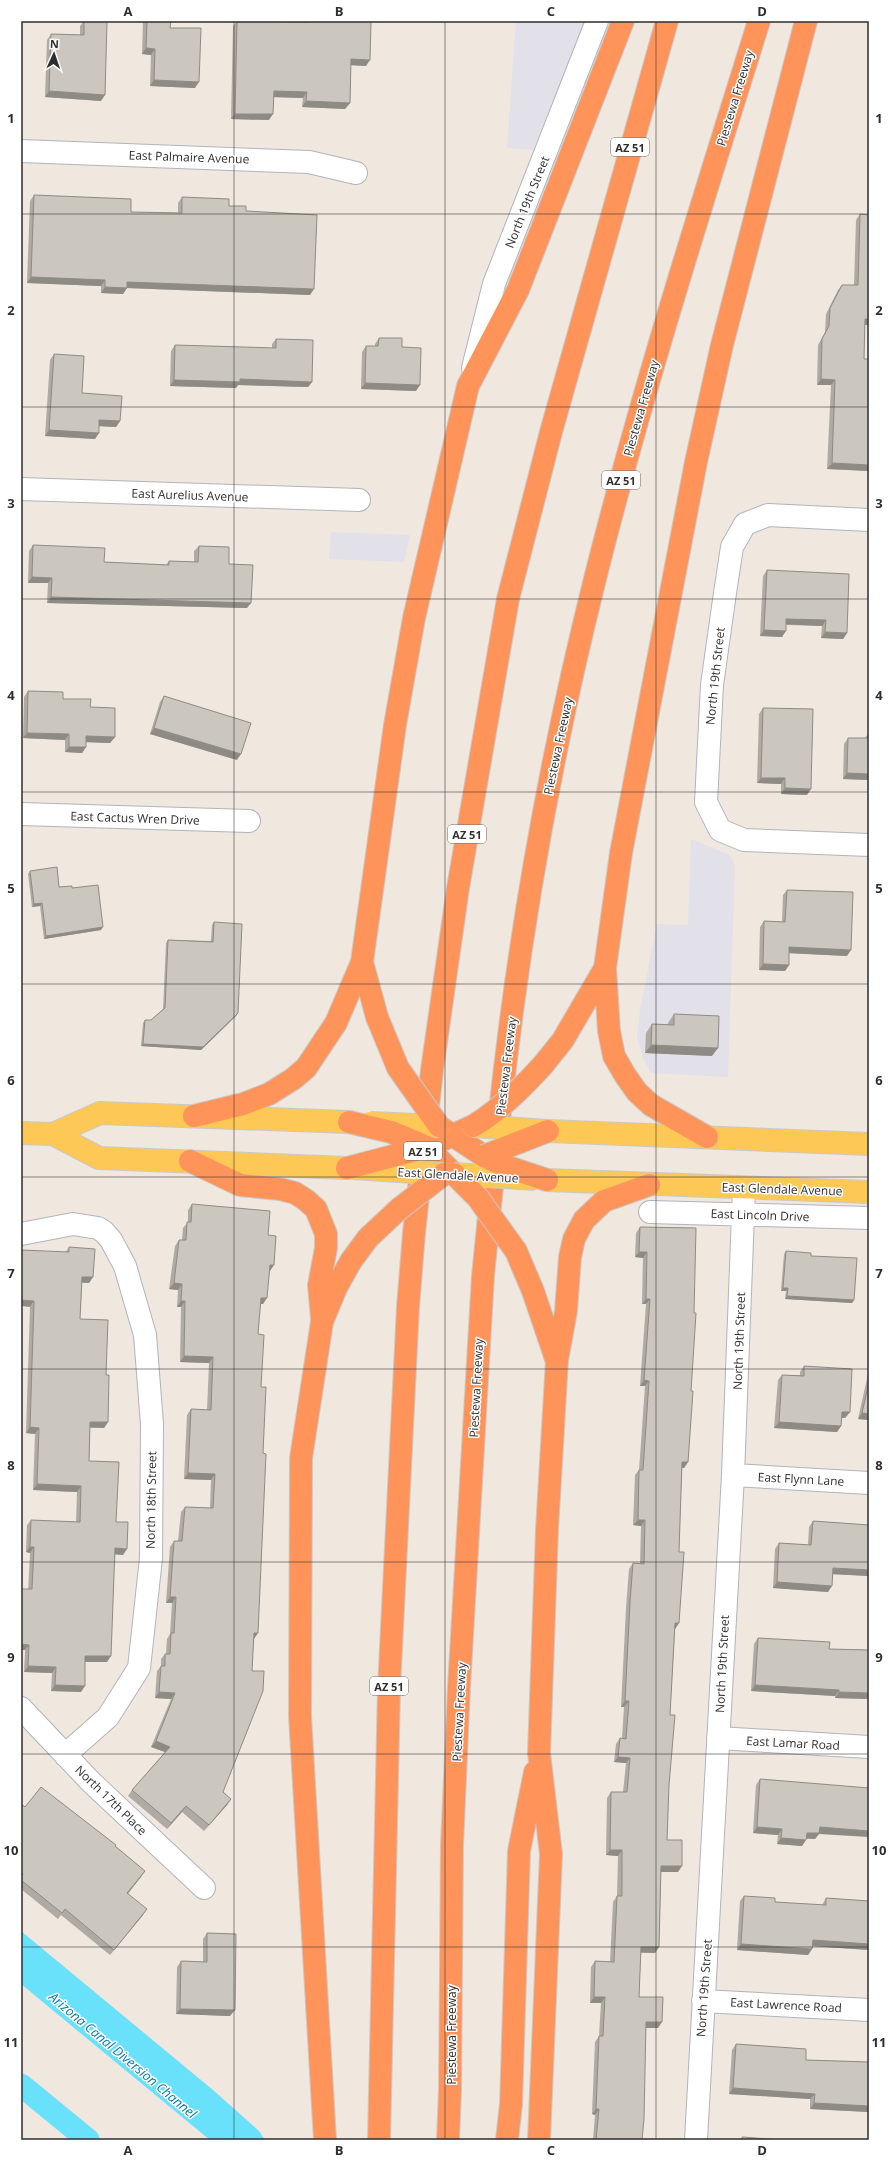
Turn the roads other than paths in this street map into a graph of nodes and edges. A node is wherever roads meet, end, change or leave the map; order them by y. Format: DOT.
graph roads {
  1 [pos="597,21"];
  2 [pos="623,21"];
  3 [pos="667,21"];
  4 [pos="759,21"];
  5 [pos="806,21"];
  6 [pos="21,151"];
  7 [pos="356,173"];
  8 [pos="468,386"];
  9 [pos="21,489"];
  10 [pos="358,500"];
  11 [pos="869,520"];
  12 [pos="21,814"];
  13 [pos="249,821"];
  14 [pos="869,845"];
  15 [pos="362,962"];
  16 [pos="605,968"];
  17 [pos="194,1116"];
  18 [pos="349,1122"];
  19 [pos="473,1126"];
  20 [pos="445,1131"];
  21 [pos="548,1131"];
  22 [pos="21,1133"];
  23 [pos="53,1134"];
  24 [pos="707,1137"];
  25 [pos="869,1144"];
  26 [pos="427,1147"];
  27 [pos="484,1156"];
  28 [pos="190,1161"];
  29 [pos="347,1168"];
  30 [pos="450,1173"];
  31 [pos="547,1180"];
  32 [pos="649,1185"];
  33 [pos="744,1188"];
  34 [pos="869,1192"];
  35 [pos="650,1212"];
  36 [pos="743,1214"];
  37 [pos="869,1218"];
  38 [pos="21,1234"];
  39 [pos="322,1322"];
  40 [pos="557,1360"];
  41 [pos="733,1475"];
  42 [pos="869,1482"];
  43 [pos="21,1708"];
  44 [pos="718,1738"];
  45 [pos="869,1747"];
  46 [pos="539,1753"];
  47 [pos="65,1755"];
  48 [pos="204,1888"];
  49 [pos="703,2000"];
  50 [pos="869,2010"];
  51 [pos="325,2140"];
  52 [pos="379,2140"];
  53 [pos="448,2140"];
  54 [pos="507,2140"];
  55 [pos="539,2140"];
  56 [pos="696,2140"];
  1 -- 8 [label="street, North 19th Street"];
  2 -- 8 [label="highway"];
  3 -- 52 [label="highway, AZ 51"];
  4 -- 53 [label="highway, Piestewa Freeway / AZ 51"];
  5 -- 16 [label="highway"];
  6 -- 7 [label="street, East Palmaire Avenue"];
  8 -- 15 [label="highway"];
  9 -- 10 [label="street, East Aurelius Avenue"];
  11 -- 14 [label="street, North 19th Street"];
  12 -- 13 [label="street, East Cactus Wren Drive"];
  15 -- 17 [label="highway"];
  15 -- 20 [label="highway, bridge"];
  16 -- 19 [label="highway, bridge"];
  16 -- 24 [label="highway"];
  17 -- 18 [label="main road, East Glendale Avenue"];
  17 -- 23 [label="main road, East Glendale Avenue"];
  18 -- 20 [label="main road, East Glendale Avenue, bridge"];
  18 -- 26 [label="highway, bridge"];
  19 -- 20 [label="main road, East Glendale Avenue"];
  19 -- 21 [label="main road, East Glendale Avenue, bridge"];
  20 -- 26 [label="highway"];
  20 -- 27 [label="highway"];
  21 -- 24 [label="main road, East Glendale Avenue"];
  21 -- 27 [label="highway, bridge"];
  22 -- 23 [label="main road, East Glendale Avenue"];
  23 -- 28 [label="main road, East Glendale Avenue"];
  24 -- 25 [label="main road, East Glendale Avenue"];
  26 -- 29 [label="highway, bridge"];
  26 -- 30 [label="highway"];
  27 -- 30 [label="highway"];
  27 -- 31 [label="highway, bridge"];
  28 -- 29 [label="main road, East Glendale Avenue"];
  28 -- 39 [label="highway"];
  29 -- 30 [label="main road, East Glendale Avenue, bridge"];
  30 -- 31 [label="main road, East Glendale Avenue, bridge"];
  30 -- 39 [label="highway, bridge"];
  30 -- 40 [label="highway, bridge"];
  31 -- 32 [label="main road, East Glendale Avenue"];
  32 -- 33 [label="main road, East Glendale Avenue"];
  32 -- 40 [label="highway"];
  33 -- 34 [label="main road, East Glendale Avenue"];
  33 -- 36 [label="street, North 19th Street"];
  35 -- 36 [label="street, East Lincoln Drive"];
  36 -- 37 [label="street, East Lincoln Drive"];
  36 -- 41 [label="street, North 19th Street"];
  38 -- 47 [label="street, North 18th Street"];
  39 -- 51 [label="highway"];
  40 -- 46 [label="highway"];
  41 -- 42 [label="street, East Flynn Lane"];
  41 -- 44 [label="street, North 19th Street"];
  43 -- 47 [label="street, North 17th Place"];
  44 -- 45 [label="street, East Lamar Road"];
  44 -- 49 [label="street, North 19th Street"];
  46 -- 54 [label="highway"];
  46 -- 55 [label="highway"];
  47 -- 48 [label="street, North 17th Place"];
  49 -- 50 [label="street, East Lawrence Road"];
  49 -- 56 [label="street, North 19th Street"];
}
